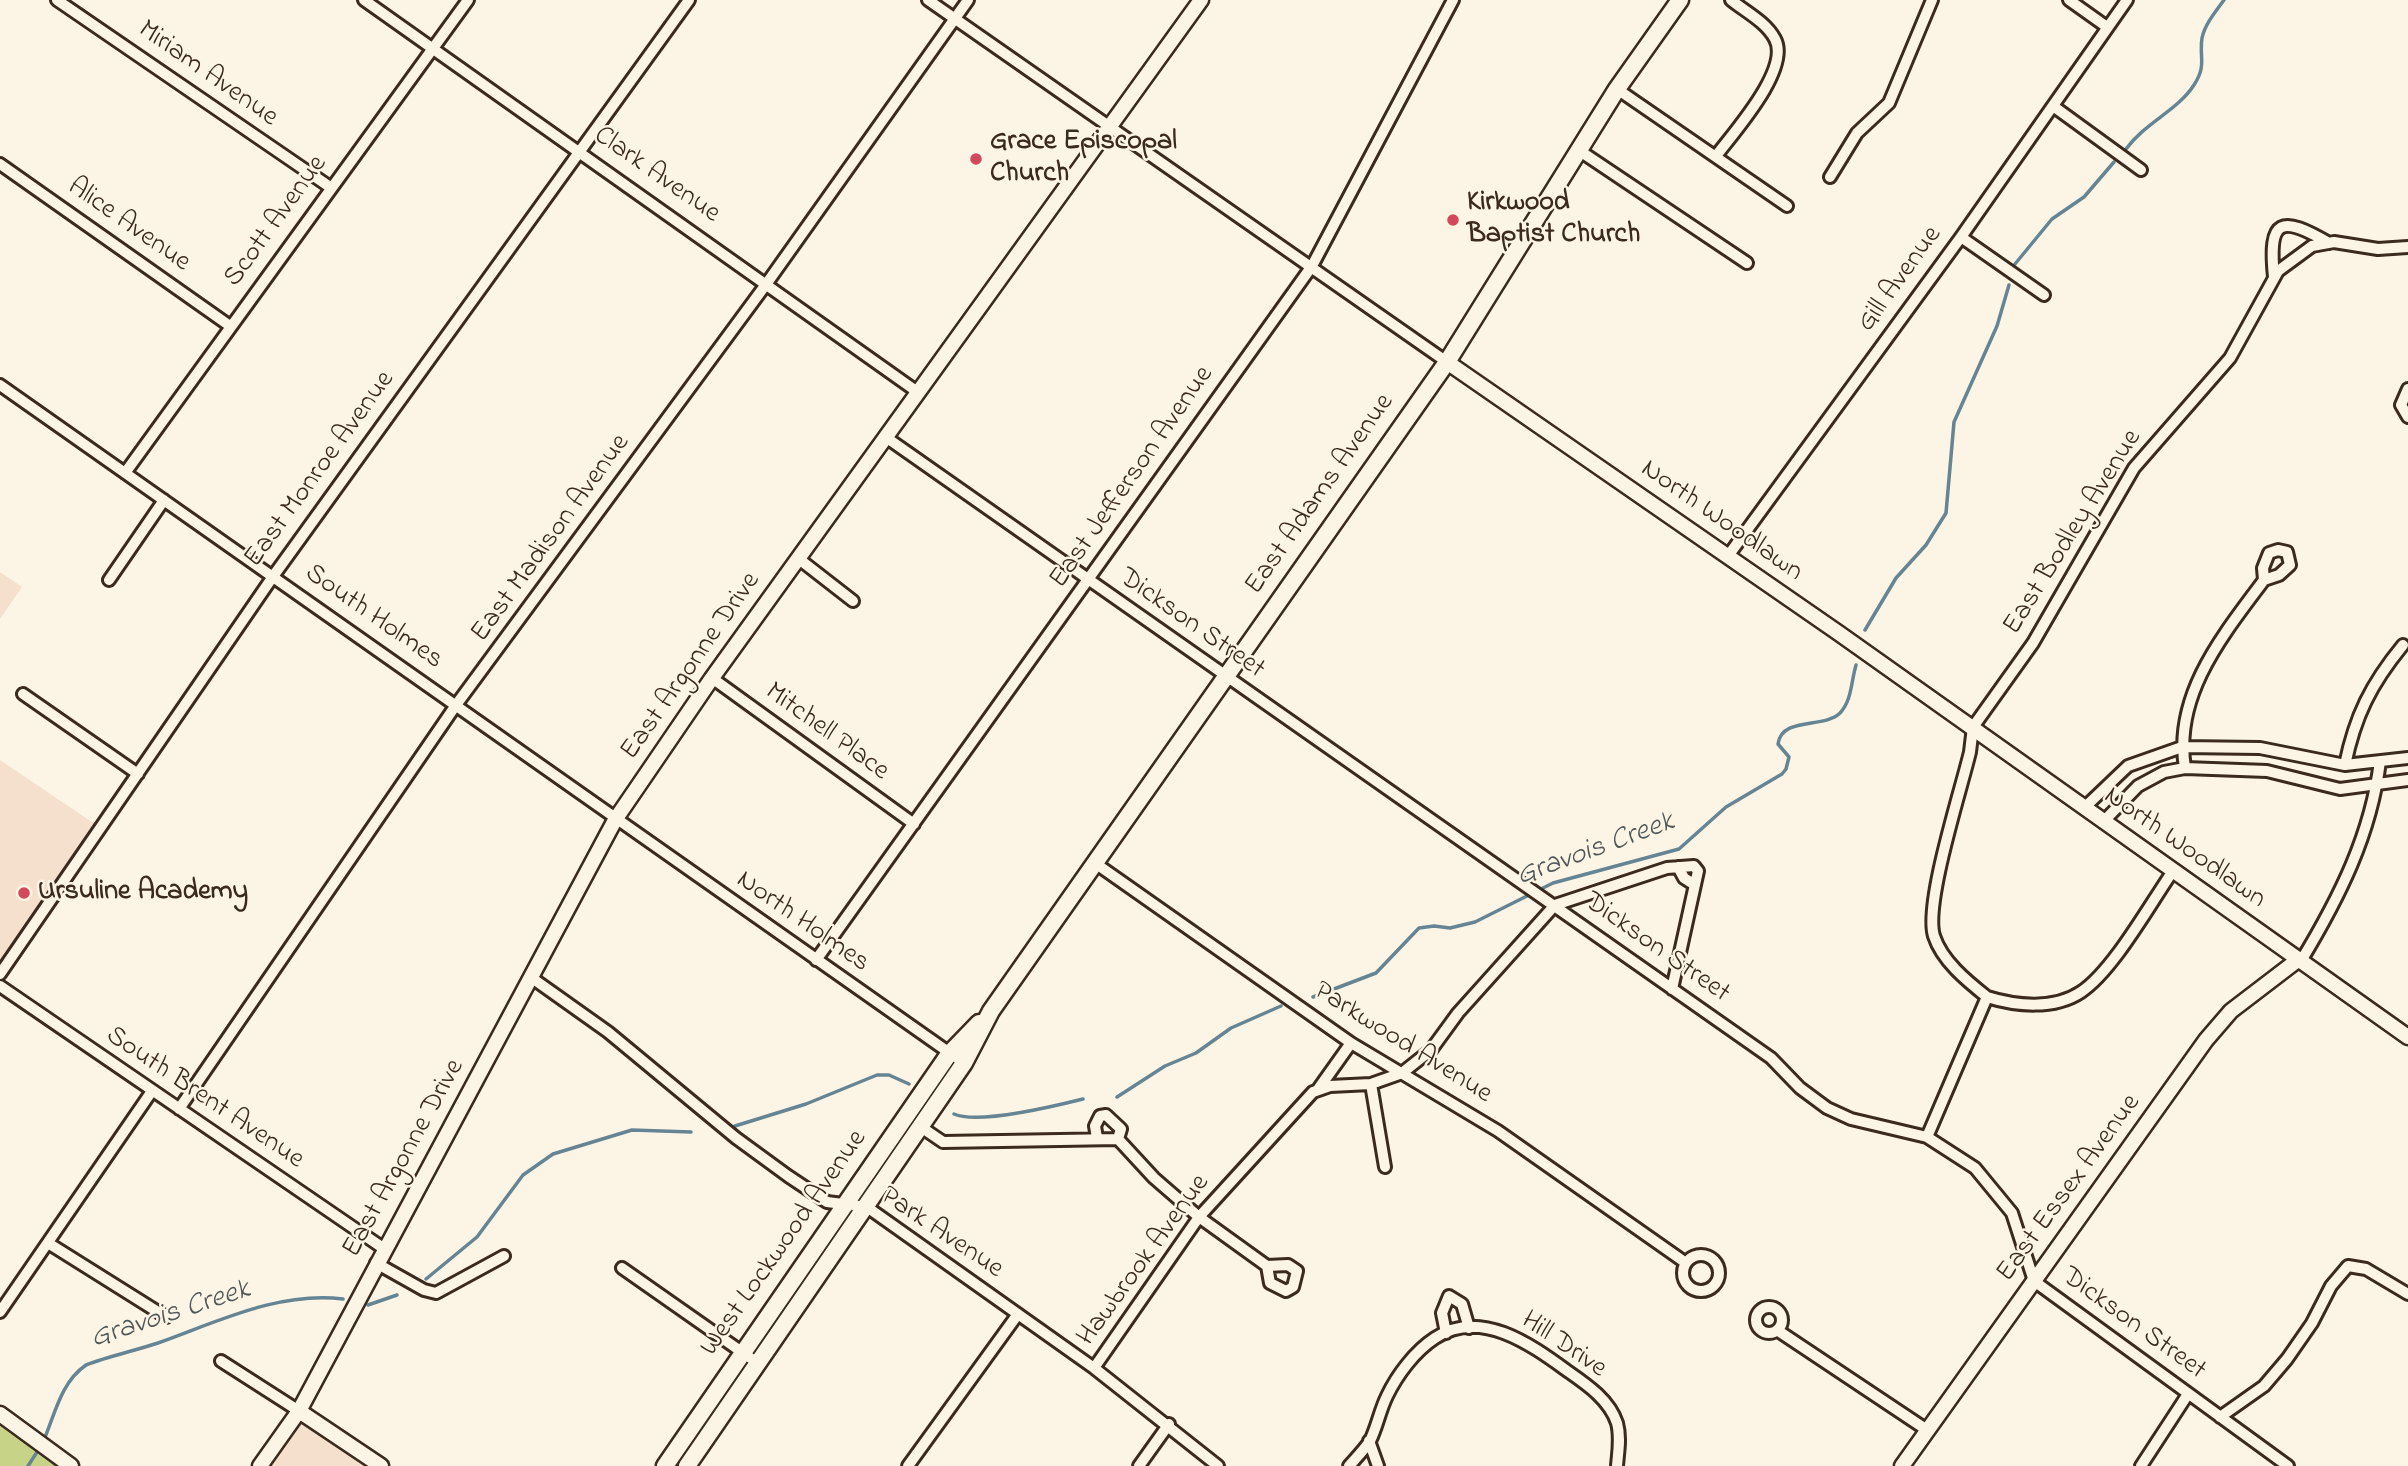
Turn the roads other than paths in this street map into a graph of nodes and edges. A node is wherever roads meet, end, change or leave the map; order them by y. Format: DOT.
graph roads {
  1 [pos="57,0"];
  2 [pos="364,0"];
  3 [pos="468,0"];
  4 [pos="689,0"];
  5 [pos="928,0"];
  6 [pos="968,0"];
  7 [pos="1201,0"];
  8 [pos="1453,0"];
  9 [pos="1680,0"];
  10 [pos="1731,0"];
  11 [pos="1932,0"];
  12 [pos="2069,0"];
  13 [pos="2126,0"];
  14 [pos="954,19"];
  15 [pos="2107,27"];
  16 [pos="433,48"];
  17 [pos="1617,89"];
  18 [pos="2053,106"];
  19 [pos="1111,125"];
  20 [pos="580,150"];
  21 [pos="1580,151"];
  22 [pos="1716,156"];
  23 [pos="0,164"];
  24 [pos="2141,170"];
  25 [pos="1830,177"];
  26 [pos="330,187"];
  27 [pos="1787,206"];
  28 [pos="1961,237"];
  29 [pos="2329,243"];
  30 [pos="2408,247"];
  31 [pos="1747,263"];
  32 [pos="1312,266"];
  33 [pos="2274,277"];
  34 [pos="767,283"];
  35 [pos="2044,295"];
  36 [pos="230,326"];
  37 [pos="1447,362"];
  38 [pos="0,385"];
  39 [pos="2408,389"];
  40 [pos="919,393"];
  41 [pos="2408,417"];
  42 [pos="887,438"];
  43 [pos="125,472"];
  44 [pos="164,500"];
  45 [pos="1728,556"];
  46 [pos="799,559"];
  47 [pos="274,575"];
  48 [pos="109,580"];
  49 [pos="1089,580"];
  50 [pos="2264,580"];
  51 [pos="853,601"];
  52 [pos="2403,645"];
  53 [pos="1225,677"];
  54 [pos="712,678"];
  55 [pos="23,694"];
  56 [pos="456,705"];
  57 [pos="1973,727"];
  58 [pos="2182,747"];
  59 [pos="2408,758"];
  60 [pos="2380,761"];
  61 [pos="2345,765"];
  62 [pos="2185,768"];
  63 [pos="138,774"];
  64 [pos="2408,780"];
  65 [pos="2377,784"];
  66 [pos="2084,808"];
  67 [pos="615,820"];
  68 [pos="2104,822"];
  69 [pos="914,824"];
  70 [pos="1095,863"];
  71 [pos="2173,871"];
  72 [pos="1555,905"];
  73 [pos="816,960"];
  74 [pos="2300,960"];
  75 [pos="0,974"];
  76 [pos="532,978"];
  77 [pos="0,986"];
  78 [pos="1672,989"];
  79 [pos="1987,997"];
  80 [pos="991,1011"];
  81 [pos="2408,1037"];
  82 [pos="1351,1043"];
  83 [pos="949,1054"];
  84 [pos="964,1063"];
  85 [pos="1402,1073"];
  86 [pos="1371,1084"];
  87 [pos="1319,1088"];
  88 [pos="152,1091"];
  89 [pos="178,1110"];
  90 [pos="921,1127"];
  91 [pos="1927,1136"];
  92 [pos="1097,1138"];
  93 [pos="1118,1139"];
  94 [pos="1385,1167"];
  95 [pos="845,1204"];
  96 [pos="867,1207"];
  97 [pos="1199,1217"];
  98 [pos="48,1243"];
  99 [pos="383,1248"];
  100 [pos="504,1256"];
  101 [pos="376,1263"];
  102 [pos="1686,1263"];
  103 [pos="1267,1266"];
  104 [pos="622,1268"];
  105 [pos="2034,1281"];
  106 [pos="2408,1294"];
  107 [pos="0,1312"];
  108 [pos="1018,1314"];
  109 [pos="166,1318"];
  110 [pos="1469,1328"];
  111 [pos="1777,1330"];
  112 [pos="1446,1333"];
  113 [pos="741,1352"];
  114 [pos="221,1361"];
  115 [pos="759,1364"];
  116 [pos="1094,1368"];
  117 [pos="2188,1394"];
  118 [pos="299,1411"];
  119 [pos="0,1414"];
  120 [pos="2220,1417"];
  121 [pos="1169,1424"];
  122 [pos="1927,1430"];
  123 [pos="1370,1441"];
  124 [pos="71,1466"];
  125 [pos="260,1466"];
  126 [pos="381,1466"];
  127 [pos="665,1466"];
  128 [pos="687,1466"];
  129 [pos="908,1466"];
  130 [pos="1139,1466"];
  131 [pos="1218,1466"];
  132 [pos="1349,1466"];
  133 [pos="1378,1466"];
  134 [pos="1617,1466"];
  135 [pos="1902,1466"];
  136 [pos="2141,1466"];
  137 [pos="2288,1466"];
  1 -- 26 [label="street, Miriam Avenue"];
  2 -- 16 [label="street, Clark Avenue"];
  3 -- 16 [label="street, Scott Avenue"];
  4 -- 20 [label="street, East Monroe Avenue"];
  5 -- 14 [label="street, North Woodlawn"];
  6 -- 14 [label="street, East Madison Avenue"];
  7 -- 19 [label="street, East Argonne Drive"];
  8 -- 32 [label="street, East Jefferson Avenue"];
  9 -- 17 [label="main road, East Adams Avenue"];
  10 -- 22 [label="street"];
  11 -- 25 [label="street"];
  12 -- 15 [label="street"];
  13 -- 15 [label="street, Gill Avenue"];
  14 -- 19 [label="street, North Woodlawn"];
  14 -- 34 [label="street, East Madison Avenue"];
  15 -- 18 [label="street, Gill Avenue"];
  16 -- 20 [label="street, Clark Avenue"];
  16 -- 26 [label="street, Scott Avenue"];
  17 -- 21 [label="main road, East Adams Avenue"];
  17 -- 22 [label="street"];
  18 -- 24 [label="street"];
  18 -- 28 [label="street, Gill Avenue"];
  19 -- 32 [label="street, North Woodlawn"];
  19 -- 40 [label="street, East Argonne Drive"];
  20 -- 34 [label="street, Clark Avenue"];
  20 -- 47 [label="street, East Monroe Avenue"];
  21 -- 31 [label="street"];
  21 -- 37 [label="main road, East Adams Avenue"];
  22 -- 27 [label="street"];
  23 -- 36 [label="street, Alice Avenue"];
  26 -- 36 [label="street, Scott Avenue"];
  28 -- 35 [label="street"];
  28 -- 45 [label="street, Gill Avenue"];
  29 -- 30 [label="street"];
  29 -- 33 [label="street, East Bodley Avenue"];
  29 -- 33 [label="street"];
  32 -- 37 [label="street, North Woodlawn"];
  32 -- 49 [label="street, East Jefferson Avenue"];
  33 -- 57 [label="street, East Bodley Avenue"];
  34 -- 40 [label="street, Clark Avenue"];
  34 -- 56 [label="street, East Madison Avenue"];
  36 -- 43 [label="street, Scott Avenue"];
  37 -- 45 [label="street, North Woodlawn"];
  37 -- 53 [label="main road, East Adams Avenue"];
  38 -- 43 [label="street, South Holmes"];
  39 -- 41 [label="street"];
  40 -- 42 [label="street, East Argonne Drive"];
  42 -- 46 [label="street, East Argonne Drive"];
  42 -- 49 [label="street, Dickson Street"];
  43 -- 44 [label="street, South Holmes"];
  44 -- 47 [label="street, South Holmes"];
  44 -- 48 [label="street"];
  45 -- 57 [label="street, North Woodlawn"];
  46 -- 51 [label="street"];
  46 -- 54 [label="street, East Argonne Drive"];
  47 -- 56 [label="street, South Holmes"];
  47 -- 63 [label="street, East Monroe Avenue"];
  49 -- 53 [label="street, Dickson Street"];
  49 -- 69 [label="street, East Jefferson Avenue"];
  50 -- 58 [label="street"];
  52 -- 61 [label="street"];
  53 -- 70 [label="main road, East Adams Avenue"];
  53 -- 72 [label="street, Dickson Street"];
  54 -- 67 [label="street, East Argonne Drive"];
  54 -- 69 [label="street, Mitchell Place"];
  55 -- 63 [label="street"];
  56 -- 67 [label="street, South Holmes"];
  56 -- 89 [label="street, East Madison Avenue"];
  57 -- 66 [label="street, North Woodlawn"];
  57 -- 79 [label="street"];
  58 -- 61 [label="street"];
  58 -- 62 [label="street"];
  58 -- 66 [label="street"];
  59 -- 60 [label="street"];
  60 -- 61 [label="street"];
  60 -- 65 [label="street, East Essex Avenue"];
  62 -- 65 [label="street"];
  62 -- 68 [label="street"];
  63 -- 75 [label="street, East Monroe Avenue"];
  64 -- 65 [label="street"];
  65 -- 74 [label="street, East Essex Avenue"];
  66 -- 68 [label="street, North Woodlawn"];
  67 -- 73 [label="street, North Holmes"];
  67 -- 76 [label="street, East Argonne Drive"];
  68 -- 71 [label="street, North Woodlawn"];
  69 -- 73 [label="street, East Jefferson Avenue"];
  70 -- 80 [label="main road, East Adams Avenue"];
  70 -- 82 [label="street, Parkwood Avenue"];
  71 -- 74 [label="street, North Woodlawn"];
  71 -- 79 [label="street"];
  72 -- 78 [label="street, Dickson Street"];
  72 -- 78 [label="street"];
  72 -- 85 [label="street"];
  73 -- 83 [label="street, North Holmes"];
  74 -- 81 [label="street, North Woodlawn"];
  74 -- 105 [label="street, East Essex Avenue"];
  76 -- 95 [label="street, Park Avenue"];
  76 -- 99 [label="street, East Argonne Drive"];
  77 -- 88 [label="street, South Brent Avenue"];
  78 -- 91 [label="street, Dickson Street"];
  79 -- 91 [label="street"];
  80 -- 83 [label="main road, East Adams Avenue"];
  80 -- 84 [label="main road, East Adams Avenue"];
  82 -- 85 [label="street, Parkwood Avenue"];
  82 -- 87 [label="street, Hawbrook Avenue"];
  83 -- 84 [label="street, North Holmes"];
  83 -- 95 [label="main road, West Lockwood Avenue"];
  84 -- 90 [label="main road, West Lockwood Avenue"];
  85 -- 86 [label="street"];
  85 -- 102 [label="street, Parkwood Avenue"];
  86 -- 87 [label="street"];
  86 -- 94 [label="street"];
  87 -- 97 [label="street, Hawbrook Avenue"];
  88 -- 89 [label="street, South Brent Avenue"];
  88 -- 98 [label="street"];
  89 -- 99 [label="street, South Brent Avenue"];
  90 -- 92 [label="street"];
  90 -- 96 [label="main road, West Lockwood Avenue"];
  91 -- 105 [label="street, Dickson Street"];
  92 -- 93 [label="street"];
  92 -- 93 [label="street"];
  93 -- 97 [label="street"];
  95 -- 96 [label="street, Park Avenue"];
  95 -- 113 [label="main road, West Lockwood Avenue"];
  96 -- 108 [label="street, Park Avenue"];
  96 -- 115 [label="main road, West Lockwood Avenue"];
  97 -- 103 [label="street"];
  97 -- 116 [label="street, Hawbrook Avenue"];
  98 -- 107 [label="street"];
  98 -- 109 [label="street"];
  99 -- 101 [label="street, East Argonne Drive"];
  100 -- 101 [label="street"];
  101 -- 118 [label="street, East Argonne Drive"];
  104 -- 113 [label="street"];
  105 -- 117 [label="street, Dickson Street"];
  105 -- 122 [label="street, East Essex Avenue"];
  106 -- 120 [label="street"];
  108 -- 116 [label="street, Park Avenue"];
  108 -- 129 [label="street"];
  110 -- 112 [label="street, Hill Drive"];
  110 -- 112 [label="street"];
  110 -- 134 [label="street, Hill Drive"];
  111 -- 122 [label="street"];
  112 -- 123 [label="street, Hill Drive"];
  113 -- 115 [label="street"];
  113 -- 127 [label="main road, West Lockwood Avenue"];
  114 -- 118 [label="street"];
  115 -- 128 [label="main road, West Lockwood Avenue"];
  116 -- 121 [label="street, Park Avenue"];
  117 -- 120 [label="street, Dickson Street"];
  117 -- 136 [label="street"];
  118 -- 125 [label="street, East Argonne Drive"];
  118 -- 126 [label="street"];
  119 -- 124 [label="street"];
  120 -- 137 [label="street, Dickson Street"];
  121 -- 130 [label="street"];
  121 -- 131 [label="street, Park Avenue"];
  122 -- 135 [label="street, East Essex Avenue"];
  123 -- 132 [label="street, Hill Drive"];
  123 -- 133 [label="street"];
}
